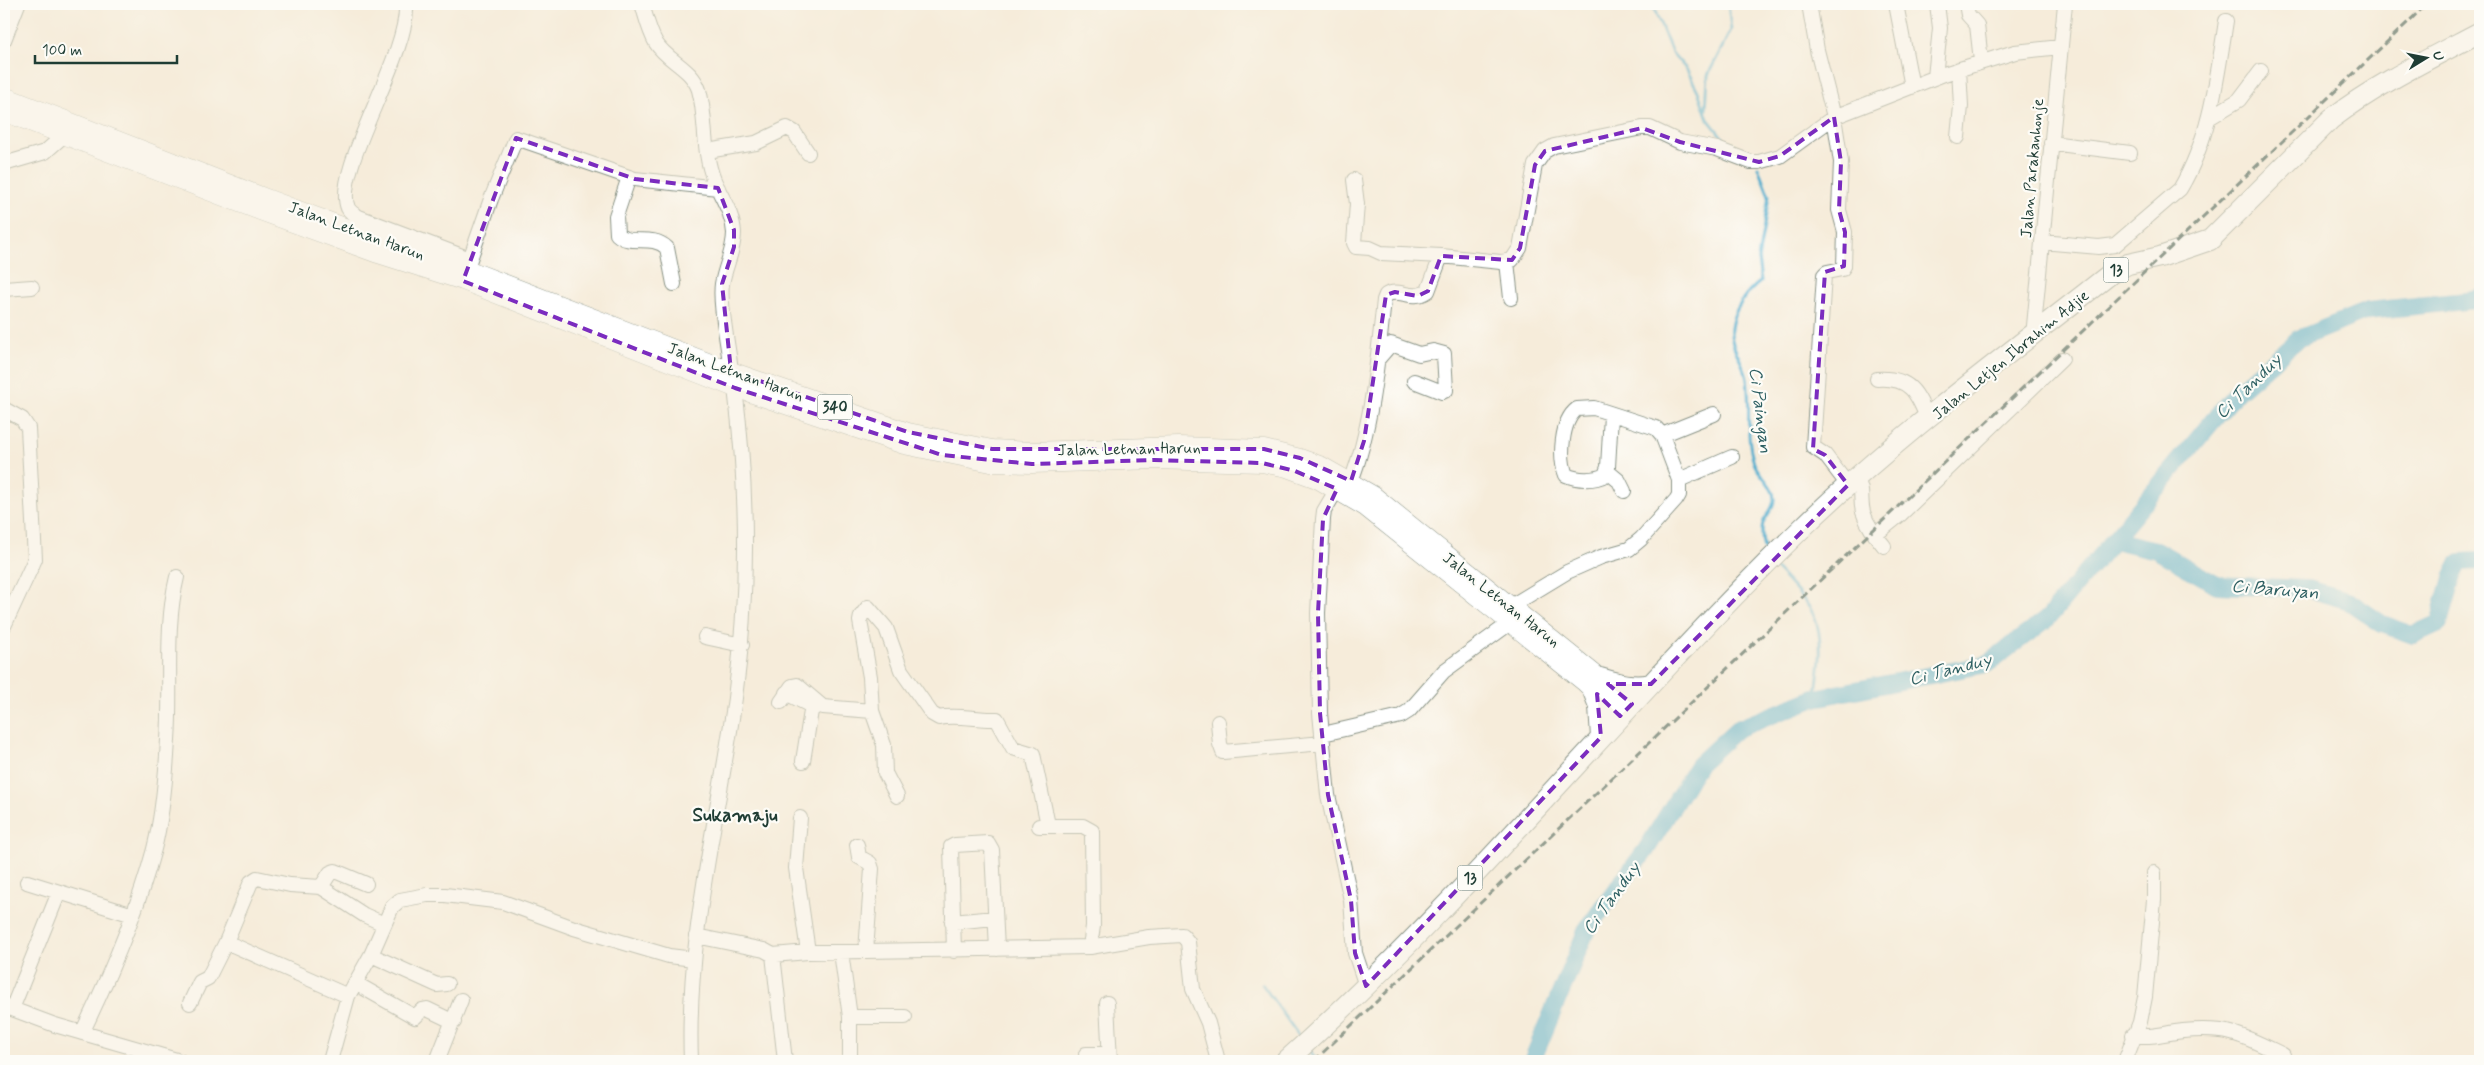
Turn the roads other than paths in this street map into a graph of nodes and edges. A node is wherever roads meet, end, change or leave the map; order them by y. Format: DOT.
graph roads {
  1 [pos="18,4"];
  2 [pos="642,4"];
  3 [pos="1809,4"];
  4 [pos="1896,4"];
  5 [pos="1937,4"];
  6 [pos="1966,4"];
  7 [pos="2064,4"];
  8 [pos="407,8"];
  9 [pos="2226,21"];
  10 [pos="2480,32"];
  11 [pos="4,40"];
  12 [pos="2060,47"];
  13 [pos="1981,61"];
  14 [pos="1959,69"];
  15 [pos="2261,71"];
  16 [pos="1935,77"];
  17 [pos="1912,87"];
  18 [pos="4,96"];
  19 [pos="4,112"];
  20 [pos="1834,117"];
  21 [pos="2209,118"];
  22 [pos="70,130"];
  23 [pos="1958,138"];
  24 [pos="2051,143"];
  25 [pos="707,151"];
  26 [pos="808,153"];
  27 [pos="2130,153"];
  28 [pos="4,164"];
  29 [pos="629,177"];
  30 [pos="1354,180"];
  31 [pos="718,188"];
  32 [pos="2042,242"];
  33 [pos="1441,256"];
  34 [pos="1507,262"];
  35 [pos="466,270"];
  36 [pos="674,284"];
  37 [pos="32,287"];
  38 [pos="4,289"];
  39 [pos="1512,298"];
  40 [pos="2032,336"];
  41 [pos="1378,359"];
  42 [pos="2062,359"];
  43 [pos="731,371"];
  44 [pos="1877,379"];
  45 [pos="1414,381"];
  46 [pos="735,388"];
  47 [pos="4,409"];
  48 [pos="1611,414"];
  49 [pos="1714,414"];
  50 [pos="1928,420"];
  51 [pos="1662,435"];
  52 [pos="932,445"];
  53 [pos="1732,457"];
  54 [pos="1607,471"];
  55 [pos="1679,480"];
  56 [pos="1852,481"];
  57 [pos="1344,485"];
  58 [pos="1624,491"];
  59 [pos="176,576"];
  60 [pos="1511,614"];
  61 [pos="4,626"];
  62 [pos="705,637"];
  63 [pos="742,645"];
  64 [pos="1596,684"];
  65 [pos="1651,684"];
  66 [pos="784,697"];
  67 [pos="815,706"];
  68 [pos="1626,710"];
  69 [pos="872,711"];
  70 [pos="1218,722"];
  71 [pos="1601,737"];
  72 [pos="1323,738"];
  73 [pos="803,761"];
  74 [pos="897,796"];
  75 [pos="800,818"];
  76 [pos="858,845"];
  77 [pos="2154,873"];
  78 [pos="27,882"];
  79 [pos="366,884"];
  80 [pos="322,887"];
  81 [pos="60,892"];
  82 [pos="133,915"];
  83 [pos="995,918"];
  84 [pos="952,922"];
  85 [pos="384,924"];
  86 [pos="696,936"];
  87 [pos="226,942"];
  88 [pos="1090,947"];
  89 [pos="997,949"];
  90 [pos="866,951"];
  91 [pos="954,951"];
  92 [pos="808,952"];
  93 [pos="842,952"];
  94 [pos="371,954"];
  95 [pos="773,955"];
  96 [pos="694,959"];
  97 [pos="355,983"];
  98 [pos="447,984"];
  99 [pos="1366,986"];
  100 [pos="348,996"];
  101 [pos="462,1000"];
  102 [pos="1107,1003"];
  103 [pos="190,1004"];
  104 [pos="8,1007"];
  105 [pos="850,1017"];
  106 [pos="905,1017"];
  107 [pos="454,1022"];
  108 [pos="82,1033"];
  109 [pos="2134,1035"];
  110 [pos="1086,1054"];
  111 [pos="1293,1055"];
  112 [pos="2283,1055"];
  113 [pos="1110,1058"];
  114 [pos="180,1061"];
  115 [pos="330,1061"];
  116 [pos="437,1061"];
  117 [pos="691,1061"];
  118 [pos="786,1061"];
  119 [pos="850,1061"];
  120 [pos="1218,1061"];
  121 [pos="2124,1061"];
  1 -- 11 [label="street"];
  2 -- 25 [label="street"];
  3 -- 20 [label="street"];
  4 -- 17 [label="street"];
  5 -- 16 [label="street"];
  6 -- 13 [label="street"];
  7 -- 12 [label="street, Jalan Parakanhonje"];
  8 -- 35 [label="street"];
  9 -- 21 [label="street"];
  10 -- 40 [label="highway, Jalan Letjen Ibrahim Adjie / 13"];
  12 -- 13 [label="street"];
  12 -- 24 [label="street, Jalan Parakanhonje"];
  13 -- 14 [label="street"];
  14 -- 16 [label="street"];
  14 -- 23 [label="street"];
  15 -- 21 [label="street"];
  16 -- 17 [label="street"];
  17 -- 20 [label="street"];
  18 -- 22 [label="main road, Jalan Letnan Harun / 340"];
  19 -- 22 [label="main road, Jalan Letnan Harun / 340"];
  20 -- 34 [label="street"];
  20 -- 56 [label="street"];
  21 -- 32 [label="street"];
  22 -- 28 [label="street"];
  22 -- 35 [label="main road, Jalan Letnan Harun / 340"];
  24 -- 27 [label="street"];
  24 -- 32 [label="street, Jalan Parakanhonje"];
  25 -- 26 [label="street"];
  25 -- 31 [label="street"];
  29 -- 31 [label="street"];
  29 -- 35 [label="street"];
  29 -- 36 [label="street"];
  30 -- 33 [label="street"];
  31 -- 43 [label="street"];
  32 -- 40 [label="street, Jalan Parakanhonje"];
  33 -- 34 [label="street"];
  33 -- 41 [label="street"];
  34 -- 39 [label="street"];
  35 -- 43 [label="main road, Jalan Letnan Harun / 340"];
  35 -- 46 [label="main road, Jalan Letnan Harun / 340"];
  37 -- 38 [label="street"];
  40 -- 50 [label="highway, Jalan Letjen Ibrahim Adjie / 13"];
  41 -- 45 [label="street"];
  41 -- 57 [label="street"];
  42 -- 56 [label="street"];
  43 -- 52 [label="main road, Jalan Letnan Harun / 340"];
  44 -- 50 [label="street"];
  46 -- 52 [label="main road, Jalan Letnan Harun / 340"];
  46 -- 63 [label="street"];
  47 -- 61 [label="street"];
  48 -- 51 [label="street"];
  48 -- 54 [label="street"];
  48 -- 54 [label="street"];
  49 -- 51 [label="street"];
  50 -- 56 [label="highway, Jalan Letjen Ibrahim Adjie / 13"];
  51 -- 55 [label="street"];
  52 -- 57 [label="main road, Jalan Letnan Harun / 340"];
  53 -- 55 [label="street"];
  54 -- 58 [label="street"];
  55 -- 60 [label="street"];
  56 -- 65 [label="highway, Jalan Letjen Ibrahim Adjie / 13"];
  57 -- 60 [label="main road, Jalan Letnan Harun / 340"];
  57 -- 72 [label="street"];
  59 -- 82 [label="street"];
  60 -- 64 [label="main road, Jalan Letnan Harun / 340"];
  60 -- 72 [label="street"];
  62 -- 63 [label="street"];
  63 -- 86 [label="street"];
  64 -- 65 [label="highway"];
  64 -- 68 [label="main road, Jalan Letnan Harun / 340"];
  64 -- 71 [label="highway"];
  65 -- 68 [label="highway, 13"];
  66 -- 67 [label="street"];
  67 -- 69 [label="street"];
  67 -- 73 [label="street"];
  68 -- 71 [label="highway, 13"];
  69 -- 74 [label="street"];
  69 -- 88 [label="street"];
  70 -- 72 [label="street"];
  71 -- 99 [label="highway, 13"];
  72 -- 99 [label="street"];
  75 -- 92 [label="street"];
  76 -- 90 [label="street"];
  77 -- 109 [label="street"];
  78 -- 81 [label="street"];
  79 -- 80 [label="street"];
  80 -- 85 [label="street"];
  80 -- 87 [label="street"];
  81 -- 82 [label="street"];
  81 -- 104 [label="street"];
  82 -- 108 [label="street"];
  83 -- 84 [label="street"];
  83 -- 84 [label="street"];
  83 -- 89 [label="street"];
  84 -- 91 [label="street"];
  85 -- 94 [label="street"];
  85 -- 96 [label="street"];
  86 -- 95 [label="street"];
  86 -- 96 [label="street"];
  87 -- 100 [label="street"];
  87 -- 103 [label="street"];
  88 -- 89 [label="street"];
  88 -- 120 [label="street"];
  89 -- 91 [label="street"];
  90 -- 91 [label="street"];
  90 -- 93 [label="street"];
  92 -- 93 [label="street"];
  92 -- 95 [label="street"];
  93 -- 105 [label="street"];
  94 -- 97 [label="street"];
  94 -- 98 [label="street"];
  95 -- 118 [label="street"];
  96 -- 117 [label="street"];
  97 -- 100 [label="street"];
  97 -- 107 [label="street"];
  99 -- 111 [label="highway, 13"];
  100 -- 115 [label="street"];
  101 -- 107 [label="street"];
  102 -- 113 [label="street"];
  104 -- 108 [label="street"];
  105 -- 106 [label="street"];
  105 -- 119 [label="street"];
  107 -- 116 [label="street"];
  108 -- 114 [label="street"];
  109 -- 112 [label="street"];
  109 -- 121 [label="street"];
  110 -- 113 [label="street"];
}
